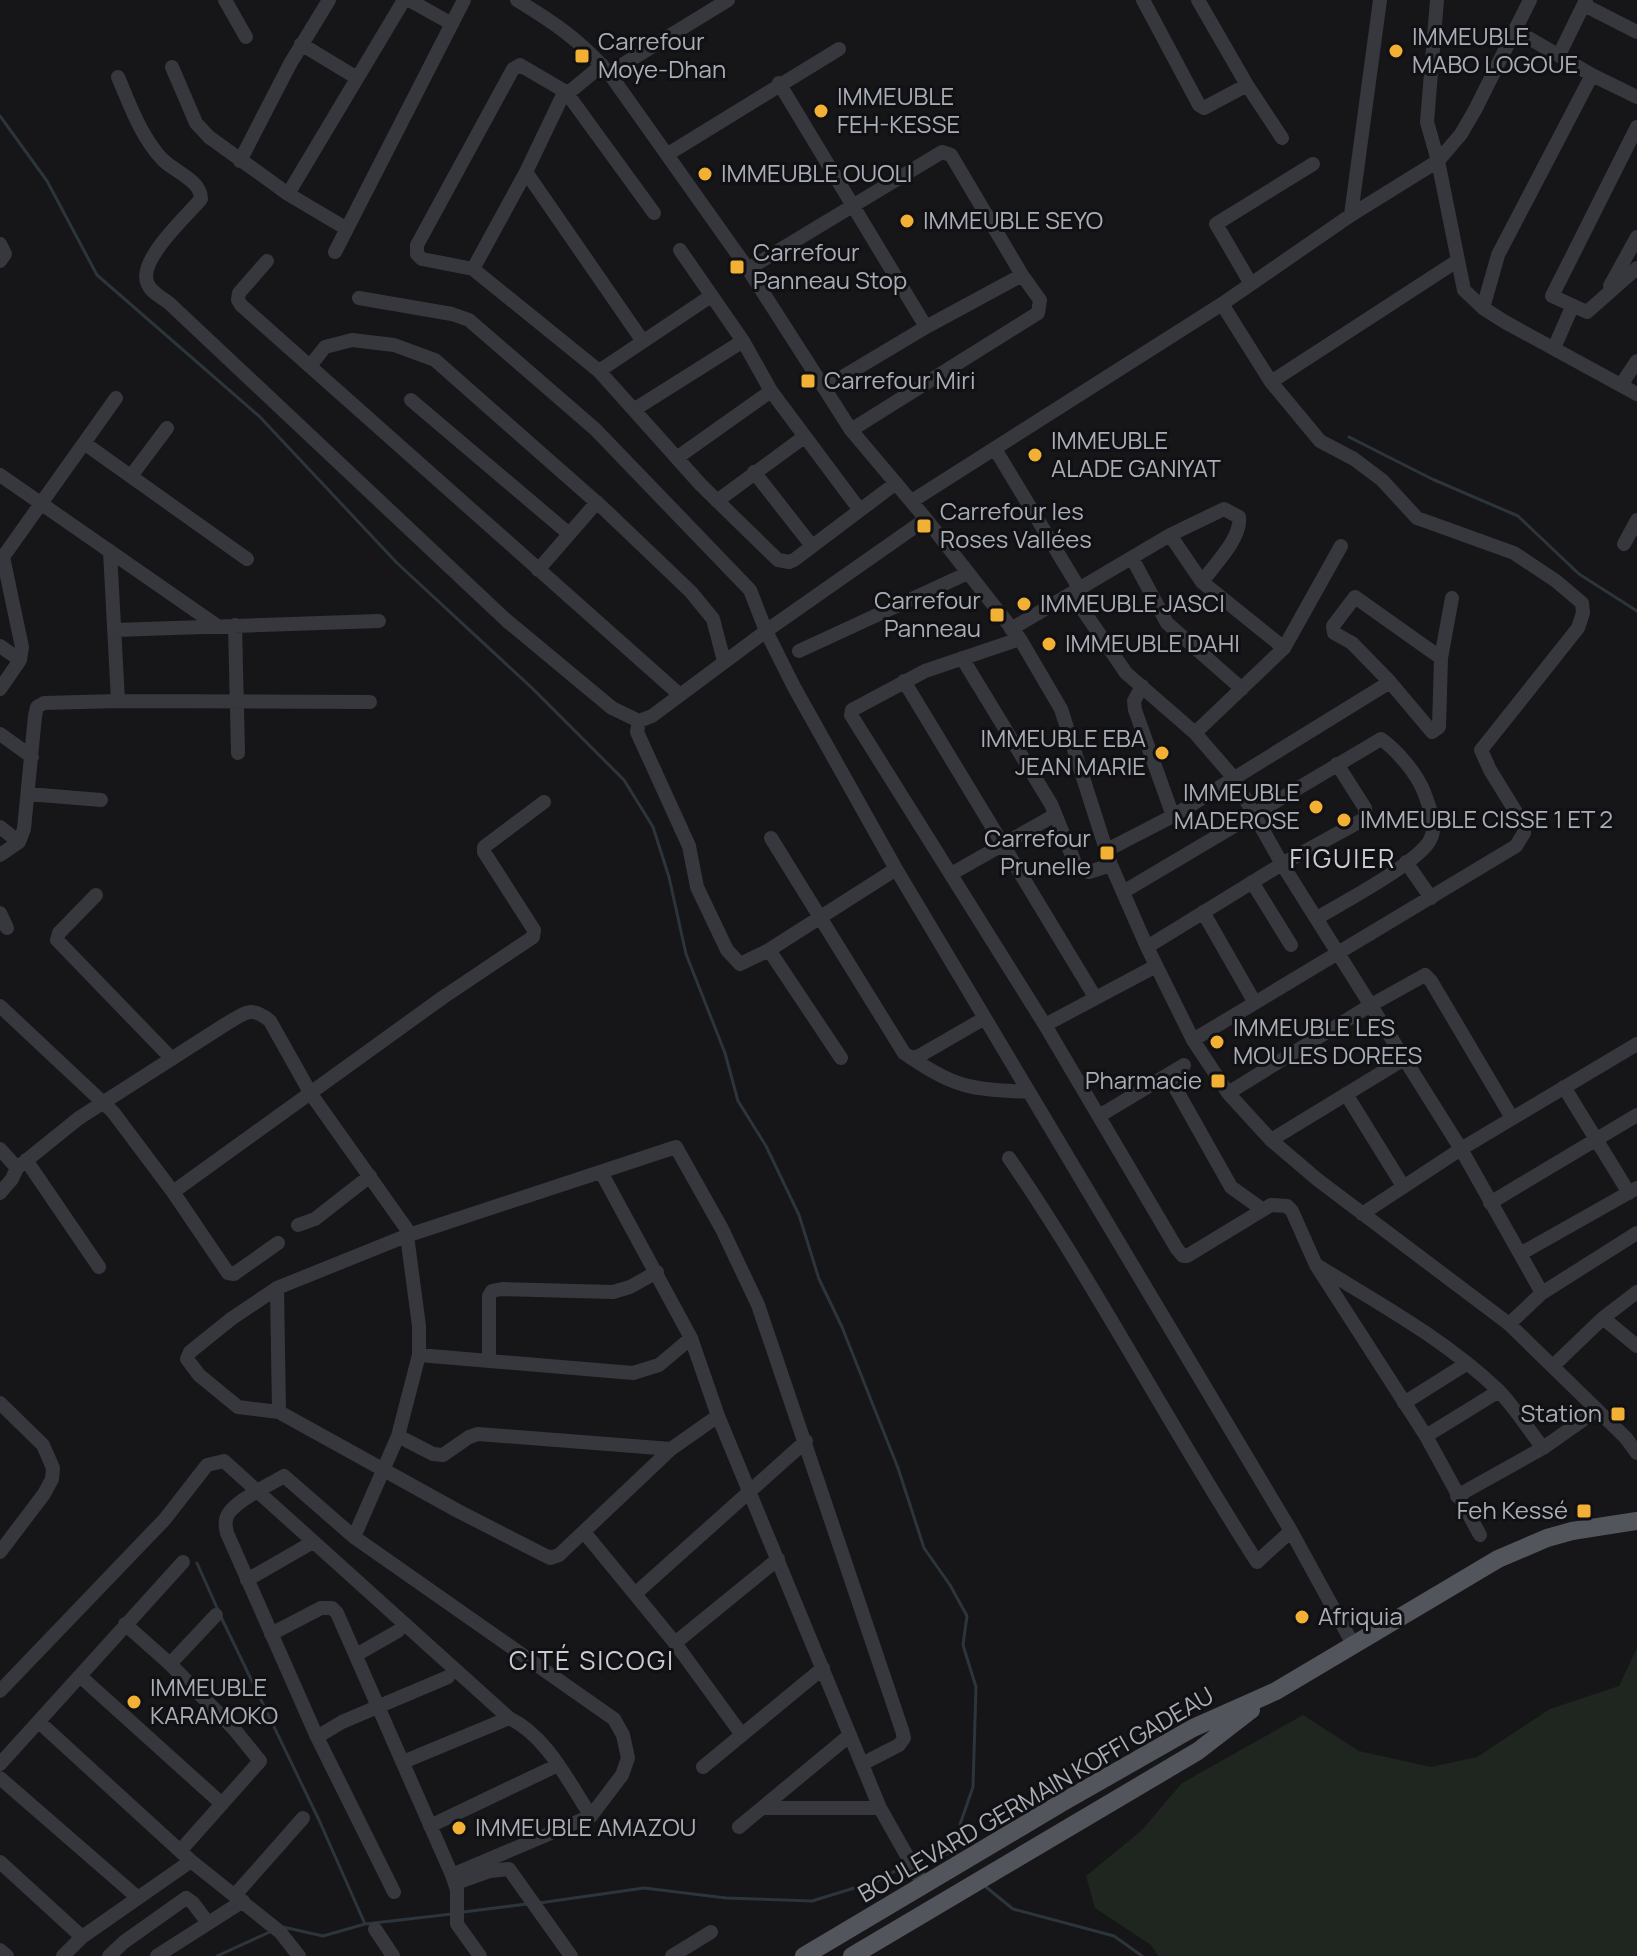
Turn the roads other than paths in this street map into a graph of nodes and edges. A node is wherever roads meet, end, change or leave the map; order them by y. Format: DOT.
graph roads {
  1 [pos="225,0"];
  2 [pos="329,0"];
  3 [pos="406,0"];
  4 [pos="464,0"];
  5 [pos="517,0"];
  6 [pos="728,0"];
  7 [pos="1143,0"];
  8 [pos="1198,0"];
  9 [pos="1380,0"];
  10 [pos="1437,0"];
  11 [pos="1530,0"];
  12 [pos="1585,2"];
  13 [pos="452,24"];
  14 [pos="1515,30"];
  15 [pos="1637,32"];
  16 [pos="246,37"];
  17 [pos="301,44"];
  18 [pos="839,49"];
  19 [pos="1559,55"];
  20 [pos="172,67"];
  21 [pos="605,69"];
  22 [pos="1592,75"];
  23 [pos="118,77"];
  24 [pos="357,78"];
  25 [pos="779,83"];
  26 [pos="1247,85"];
  27 [pos="566,92"];
  28 [pos="1637,97"];
  29 [pos="1637,127"];
  30 [pos="1282,138"];
  31 [pos="668,154"];
  32 [pos="240,161"];
  33 [pos="1438,161"];
  34 [pos="1313,164"];
  35 [pos="526,172"];
  36 [pos="288,194"];
  37 [pos="853,205"];
  38 [pos="654,213"];
  39 [pos="1351,215"];
  40 [pos="347,229"];
  41 [pos="1637,237"];
  42 [pos="0,244"];
  43 [pos="680,250"];
  44 [pos="335,252"];
  45 [pos="0,261"];
  46 [pos="267,261"];
  47 [pos="1457,261"];
  48 [pos="1637,268"];
  49 [pos="473,269"];
  50 [pos="748,269"];
  51 [pos="1022,275"];
  52 [pos="1251,284"];
  53 [pos="711,296"];
  54 [pos="359,298"];
  55 [pos="1603,299"];
  56 [pos="1222,304"];
  57 [pos="1572,307"];
  58 [pos="1483,308"];
  59 [pos="926,327"];
  60 [pos="642,340"];
  61 [pos="743,341"];
  62 [pos="1554,348"];
  63 [pos="1637,361"];
  64 [pos="310,366"];
  65 [pos="599,371"];
  66 [pos="1271,382"];
  67 [pos="1621,385"];
  68 [pos="824,388"];
  69 [pos="771,391"];
  70 [pos="1637,394"];
  71 [pos="116,398"];
  72 [pos="411,400"];
  73 [pos="635,409"];
  74 [pos="167,428"];
  75 [pos="851,430"];
  76 [pos="804,437"];
  77 [pos="84,443"];
  78 [pos="995,449"];
  79 [pos="678,457"];
  80 [pos="754,472"];
  81 [pos="0,475"];
  82 [pos="131,476"];
  83 [pos="896,483"];
  84 [pos="717,501"];
  85 [pos="912,501"];
  86 [pos="597,502"];
  87 [pos="43,504"];
  88 [pos="859,509"];
  89 [pos="926,519"];
  90 [pos="1637,520"];
  91 [pos="568,533"];
  92 [pos="1170,535"];
  93 [pos="1624,544"];
  94 [pos="812,546"];
  95 [pos="1341,546"];
  96 [pos="110,551"];
  97 [pos="1,556"];
  98 [pos="1132,558"];
  99 [pos="247,559"];
  100 [pos="538,570"];
  101 [pos="968,573"];
  102 [pos="1202,582"];
  103 [pos="1076,591"];
  104 [pos="1452,598"];
  105 [pos="379,621"];
  106 [pos="217,625"];
  107 [pos="235,625"];
  108 [pos="115,630"];
  109 [pos="766,631"];
  110 [pos="1016,634"];
  111 [pos="0,646"];
  112 [pos="1284,648"];
  113 [pos="799,651"];
  114 [pos="962,658"];
  115 [pos="1441,658"];
  116 [pos="20,660"];
  117 [pos="724,661"];
  118 [pos="904,681"];
  119 [pos="1390,682"];
  120 [pos="1142,686"];
  121 [pos="0,689"];
  122 [pos="1242,689"];
  123 [pos="680,695"];
  124 [pos="118,701"];
  125 [pos="237,701"];
  126 [pos="370,702"];
  127 [pos="639,721"];
  128 [pos="1195,733"];
  129 [pos="0,734"];
  130 [pos="238,753"];
  131 [pos="32,757"];
  132 [pos="1337,764"];
  133 [pos="1233,777"];
  134 [pos="28,794"];
  135 [pos="101,800"];
  136 [pos="544,802"];
  137 [pos="1254,813"];
  138 [pos="1055,815"];
  139 [pos="1173,816"];
  140 [pos="0,827"];
  141 [pos="771,838"];
  142 [pos="19,842"];
  143 [pos="1004,843"];
  144 [pos="1107,850"];
  145 [pos="0,855"];
  146 [pos="1406,862"];
  147 [pos="1282,864"];
  148 [pos="1111,865"];
  149 [pos="896,869"];
  150 [pos="951,874"];
  151 [pos="1252,882"];
  152 [pos="1123,892"];
  153 [pos="96,895"];
  154 [pos="1431,898"];
  155 [pos="1203,912"];
  156 [pos="0,913"];
  157 [pos="821,918"];
  158 [pos="1317,918"];
  159 [pos="7,928"];
  160 [pos="1291,945"];
  161 [pos="1147,947"];
  162 [pos="769,950"];
  163 [pos="1339,953"];
  164 [pos="1156,966"];
  165 [pos="1095,997"];
  166 [pos="1255,1003"];
  167 [pos="1371,1005"];
  168 [pos="0,1006"];
  169 [pos="985,1018"];
  170 [pos="1045,1025"];
  171 [pos="1193,1040"];
  172 [pos="1637,1044"];
  173 [pos="841,1058"];
  174 [pos="911,1058"];
  175 [pos="172,1059"];
  176 [pos="1404,1059"];
  177 [pos="1184,1065"];
  178 [pos="1168,1075"];
  179 [pos="1564,1087"];
  180 [pos="1029,1092"];
  181 [pos="1228,1093"];
  182 [pos="311,1094"];
  183 [pos="1346,1094"];
  184 [pos="102,1104"];
  185 [pos="1637,1115"];
  186 [pos="1099,1116"];
  187 [pos="1512,1118"];
  188 [pos="1596,1139"];
  189 [pos="1271,1140"];
  190 [pos="0,1149"];
  191 [pos="1461,1149"];
  192 [pos="1009,1158"];
  193 [pos="22,1164"];
  194 [pos="601,1172"];
  195 [pos="370,1176"];
  196 [pos="1403,1186"];
  197 [pos="1633,1191"];
  198 [pos="173,1192"];
  199 [pos="0,1193"];
  200 [pos="1490,1203"];
  201 [pos="1263,1210"];
  202 [pos="1362,1214"];
  203 [pos="298,1225"];
  204 [pos="1637,1233"];
  205 [pos="406,1236"];
  206 [pos="278,1243"];
  207 [pos="1520,1254"];
  208 [pos="1316,1265"];
  209 [pos="99,1267"];
  210 [pos="657,1272"];
  211 [pos="277,1288"];
  212 [pos="1637,1292"];
  213 [pos="1542,1293"];
  214 [pos="1603,1318"];
  215 [pos="1509,1324"];
  216 [pos="691,1338"];
  217 [pos="1637,1346"];
  218 [pos="419,1355"];
  219 [pos="489,1361"];
  220 [pos="1466,1364"];
  221 [pos="1553,1366"];
  222 [pos="1499,1391"];
  223 [pos="0,1403"];
  224 [pos="1404,1403"];
  225 [pos="1597,1410"];
  226 [pos="279,1412"];
  227 [pos="718,1416"];
  228 [pos="398,1436"];
  229 [pos="1426,1436"];
  230 [pos="806,1441"];
  231 [pos="1543,1448"];
  232 [pos="671,1449"];
  233 [pos="1637,1453"];
  234 [pos="385,1470"];
  235 [pos="751,1490"];
  236 [pos="259,1491"];
  237 [pos="1457,1496"];
  238 [pos="1637,1521"];
  239 [pos="1291,1531"];
  240 [pos="584,1532"];
  241 [pos="1480,1535"];
  242 [pos="354,1537"];
  243 [pos="313,1542"];
  244 [pos="0,1552"];
  245 [pos="778,1559"];
  246 [pos="183,1562"];
  247 [pos="247,1580"];
  248 [pos="635,1594"];
  249 [pos="216,1615"];
  250 [pos="125,1624"];
  251 [pos="398,1631"];
  252 [pos="271,1634"];
  253 [pos="675,1643"];
  254 [pos="1354,1646"];
  255 [pos="356,1655"];
  256 [pos="170,1664"];
  257 [pos="823,1668"];
  258 [pos="80,1676"];
  259 [pos="448,1677"];
  260 [pos="0,1691"];
  261 [pos="1276,1691"];
  262 [pos="379,1707"];
  263 [pos="509,1718"];
  264 [pos="39,1722"];
  265 [pos="742,1735"];
  266 [pos="850,1735"];
  267 [pos="317,1737"];
  268 [pos="403,1762"];
  269 [pos="0,1764"];
  270 [pos="862,1764"];
  271 [pos="558,1765"];
  272 [pos="703,1767"];
  273 [pos="0,1778"];
  274 [pos="222,1804"];
  275 [pos="762,1808"];
  276 [pos="880,1808"];
  277 [pos="591,1816"];
  278 [pos="303,1818"];
  279 [pos="430,1826"];
  280 [pos="739,1827"];
  281 [pos="186,1856"];
  282 [pos="0,1862"];
  283 [pos="455,1883"];
  284 [pos="924,1886"];
  285 [pos="394,1892"];
  286 [pos="137,1897"];
  287 [pos="239,1898"];
  288 [pos="208,1923"];
  289 [pos="375,1929"];
  290 [pos="711,1932"];
  291 [pos="82,1937"];
  292 [pos="0,1950"];
  293 [pos="7,1956"];
  294 [pos="63,1956"];
  295 [pos="109,1956"];
  296 [pos="157,1956"];
  297 [pos="299,1956"];
  298 [pos="393,1956"];
  299 [pos="480,1956"];
  300 [pos="571,1956"];
  301 [pos="672,1956"];
  302 [pos="804,1956"];
  303 [pos="852,1956"];
  1 -- 16 [label="street"];
  2 -- 17 [label="street"];
  3 -- 13 [label="street"];
  3 -- 24 [label="street"];
  4 -- 13 [label="street"];
  5 -- 21 [label="street"];
  6 -- 21 [label="street"];
  7 -- 26 [label="street"];
  8 -- 26 [label="street"];
  9 -- 39 [label="street"];
  10 -- 33 [label="street"];
  11 -- 14 [label="street"];
  12 -- 15 [label="street"];
  12 -- 19 [label="street"];
  13 -- 40 [label="street"];
  14 -- 19 [label="street"];
  14 -- 33 [label="street"];
  17 -- 24 [label="street"];
  17 -- 32 [label="street"];
  18 -- 25 [label="street"];
  19 -- 22 [label="street"];
  20 -- 32 [label="street"];
  21 -- 27 [label="street"];
  21 -- 31 [label="street"];
  22 -- 28 [label="street"];
  22 -- 58 [label="street"];
  23 -- 127 [label="street"];
  24 -- 36 [label="street"];
  25 -- 31 [label="street"];
  25 -- 37 [label="street"];
  26 -- 30 [label="street"];
  27 -- 35 [label="street"];
  27 -- 38 [label="street"];
  27 -- 49 [label="street"];
  29 -- 57 [label="street"];
  31 -- 50 [label="street"];
  32 -- 36 [label="street"];
  33 -- 39 [label="street"];
  33 -- 47 [label="street"];
  34 -- 52 [label="street"];
  35 -- 49 [label="street"];
  35 -- 60 [label="street"];
  36 -- 40 [label="street"];
  37 -- 50 [label="street"];
  37 -- 51 [label="street"];
  37 -- 59 [label="street"];
  39 -- 52 [label="street"];
  40 -- 44 [label="street"];
  41 -- 55 [label="street"];
  42 -- 45 [label="street"];
  43 -- 53 [label="street"];
  46 -- 64 [label="street"];
  47 -- 58 [label="street"];
  47 -- 66 [label="street"];
  48 -- 55 [label="street"];
  49 -- 65 [label="street"];
  50 -- 68 [label="street"];
  51 -- 59 [label="street"];
  51 -- 75 [label="street"];
  52 -- 56 [label="street"];
  53 -- 60 [label="street"];
  53 -- 61 [label="street"];
  54 -- 109 [label="street"];
  55 -- 57 [label="street"];
  56 -- 66 [label="street"];
  56 -- 78 [label="street"];
  57 -- 62 [label="street"];
  58 -- 62 [label="street"];
  59 -- 68 [label="street"];
  60 -- 65 [label="street"];
  61 -- 69 [label="street"];
  61 -- 73 [label="street"];
  62 -- 67 [label="street"];
  63 -- 67 [label="street"];
  64 -- 86 [label="street"];
  64 -- 100 [label="street"];
  65 -- 73 [label="street"];
  66 -- 154 [label="street"];
  67 -- 70 [label="street"];
  68 -- 75 [label="street"];
  69 -- 76 [label="street"];
  69 -- 79 [label="street"];
  71 -- 77 [label="street"];
  72 -- 91 [label="street"];
  73 -- 79 [label="street"];
  74 -- 82 [label="street"];
  75 -- 83 [label="street"];
  76 -- 80 [label="street"];
  76 -- 88 [label="street"];
  77 -- 82 [label="street"];
  77 -- 87 [label="street"];
  78 -- 85 [label="street"];
  78 -- 103 [label="street"];
  79 -- 84 [label="street"];
  80 -- 84 [label="street"];
  80 -- 94 [label="street"];
  81 -- 87 [label="street"];
  82 -- 99 [label="street"];
  83 -- 85 [label="street"];
  83 -- 88 [label="street"];
  84 -- 94 [label="street"];
  85 -- 89 [label="street"];
  86 -- 91 [label="street"];
  86 -- 117 [label="street"];
  87 -- 96 [label="street"];
  87 -- 97 [label="street"];
  88 -- 94 [label="street"];
  89 -- 101 [label="street"];
  89 -- 109 [label="street"];
  90 -- 93 [label="street"];
  91 -- 100 [label="street"];
  92 -- 98 [label="street"];
  92 -- 102 [label="street"];
  92 -- 102 [label="street"];
  95 -- 112 [label="street"];
  96 -- 106 [label="street"];
  96 -- 108 [label="street"];
  97 -- 116 [label="street"];
  98 -- 103 [label="street"];
  98 -- 122 [label="street"];
  100 -- 123 [label="street"];
  101 -- 110 [label="street"];
  101 -- 113 [label="street"];
  102 -- 112 [label="street"];
  103 -- 110 [label="street"];
  103 -- 120 [label="street"];
  104 -- 115 [label="street"];
  105 -- 107 [label="street"];
  106 -- 107 [label="street"];
  106 -- 108 [label="street"];
  107 -- 125 [label="street"];
  108 -- 124 [label="street"];
  109 -- 117 [label="street"];
  109 -- 149 [label="street"];
  110 -- 114 [label="street"];
  110 -- 144 [label="street"];
  111 -- 116 [label="street"];
  112 -- 122 [label="street"];
  114 -- 118 [label="street"];
  114 -- 138 [label="street"];
  115 -- 119 [label="street"];
  115 -- 119 [label="street"];
  116 -- 121 [label="street"];
  117 -- 123 [label="street"];
  118 -- 143 [label="street"];
  118 -- 150 [label="street"];
  119 -- 133 [label="street"];
  120 -- 128 [label="street"];
  120 -- 139 [label="street"];
  122 -- 128 [label="street"];
  123 -- 127 [label="street"];
  124 -- 125 [label="street"];
  124 -- 131 [label="street"];
  125 -- 126 [label="street"];
  125 -- 130 [label="street"];
  127 -- 162 [label="street"];
  128 -- 133 [label="street"];
  129 -- 131 [label="street"];
  131 -- 134 [label="street"];
  132 -- 137 [label="street"];
  132 -- 146 [label="street"];
  132 -- 147 [label="street"];
  133 -- 137 [label="street"];
  133 -- 139 [label="street"];
  134 -- 135 [label="street"];
  134 -- 142 [label="street"];
  136 -- 182 [label="street"];
  137 -- 147 [label="street"];
  137 -- 152 [label="street"];
  138 -- 143 [label="street"];
  138 -- 148 [label="street"];
  139 -- 144 [label="street"];
  140 -- 142 [label="street"];
  141 -- 157 [label="street"];
  142 -- 145 [label="street"];
  143 -- 150 [label="street"];
  143 -- 165 [label="street"];
  144 -- 148 [label="street"];
  146 -- 154 [label="street"];
  146 -- 158 [label="street"];
  147 -- 151 [label="street"];
  147 -- 158 [label="street"];
  148 -- 152 [label="street"];
  149 -- 157 [label="street"];
  149 -- 169 [label="street"];
  150 -- 170 [label="street"];
  151 -- 155 [label="street"];
  151 -- 160 [label="street"];
  152 -- 161 [label="street"];
  153 -- 175 [label="street"];
  154 -- 163 [label="street"];
  155 -- 161 [label="street"];
  155 -- 166 [label="street"];
  156 -- 159 [label="street"];
  157 -- 162 [label="street"];
  157 -- 174 [label="street"];
  158 -- 163 [label="street"];
  161 -- 164 [label="street"];
  162 -- 173 [label="street"];
  163 -- 166 [label="street"];
  163 -- 167 [label="street"];
  164 -- 165 [label="street"];
  164 -- 171 [label="street"];
  165 -- 170 [label="street"];
  166 -- 171 [label="street"];
  167 -- 176 [label="street"];
  167 -- 181 [label="street"];
  167 -- 187 [label="street"];
  168 -- 184 [label="street"];
  169 -- 174 [label="street"];
  169 -- 180 [label="street"];
  170 -- 186 [label="street"];
  171 -- 181 [label="street"];
  172 -- 179 [label="street"];
  174 -- 180 [label="street"];
  175 -- 182 [label="street"];
  175 -- 184 [label="street"];
  176 -- 183 [label="street"];
  176 -- 191 [label="street"];
  177 -- 178 [label="street"];
  178 -- 186 [label="street"];
  178 -- 201 [label="street"];
  179 -- 187 [label="street"];
  179 -- 188 [label="street"];
  180 -- 239 [label="street"];
  181 -- 189 [label="street"];
  182 -- 195 [label="street"];
  182 -- 198 [label="street"];
  183 -- 189 [label="street"];
  183 -- 196 [label="street"];
  184 -- 193 [label="street"];
  184 -- 198 [label="street"];
  185 -- 188 [label="street"];
  186 -- 201 [label="street"];
  187 -- 191 [label="street"];
  188 -- 197 [label="street"];
  188 -- 200 [label="street"];
  189 -- 202 [label="street"];
  190 -- 193 [label="street"];
  191 -- 196 [label="street"];
  191 -- 200 [label="street"];
  192 -- 239 [label="street"];
  193 -- 199 [label="street"];
  193 -- 209 [label="street"];
  194 -- 205 [label="street"];
  194 -- 210 [label="street"];
  194 -- 230 [label="street"];
  195 -- 203 [label="street"];
  195 -- 205 [label="street"];
  196 -- 202 [label="street"];
  197 -- 207 [label="street"];
  198 -- 206 [label="street"];
  200 -- 207 [label="street"];
  201 -- 208 [label="street"];
  202 -- 215 [label="street"];
  204 -- 213 [label="street"];
  205 -- 211 [label="street"];
  205 -- 218 [label="street"];
  207 -- 213 [label="street"];
  208 -- 220 [label="street"];
  208 -- 224 [label="street"];
  210 -- 216 [label="street"];
  210 -- 219 [label="street"];
  211 -- 226 [label="street"];
  211 -- 226 [label="street"];
  212 -- 214 [label="street"];
  213 -- 215 [label="street"];
  214 -- 217 [label="street"];
  214 -- 221 [label="street"];
  215 -- 221 [label="street"];
  216 -- 219 [label="street"];
  216 -- 227 [label="street"];
  218 -- 219 [label="street"];
  218 -- 228 [label="street"];
  220 -- 222 [label="street"];
  220 -- 224 [label="street"];
  221 -- 225 [label="street"];
  222 -- 229 [label="street"];
  222 -- 231 [label="street"];
  223 -- 244 [label="street"];
  224 -- 229 [label="street"];
  225 -- 231 [label="street"];
  225 -- 233 [label="street"];
  226 -- 234 [label="street"];
  227 -- 232 [label="street"];
  227 -- 235 [label="street"];
  228 -- 232 [label="street"];
  228 -- 234 [label="street"];
  229 -- 237 [label="street"];
  230 -- 235 [label="street"];
  230 -- 270 [label="street"];
  231 -- 237 [label="street"];
  232 -- 240 [label="street"];
  234 -- 240 [label="street"];
  234 -- 242 [label="street"];
  235 -- 245 [label="street"];
  235 -- 248 [label="street"];
  236 -- 242 [label="street"];
  236 -- 243 [label="street"];
  236 -- 247 [label="street"];
  236 -- 260 [label="street"];
  237 -- 241 [label="street"];
  238 -- 254 [label="main road"];
  239 -- 254 [label="street"];
  240 -- 248 [label="street"];
  242 -- 277 [label="street"];
  243 -- 247 [label="street"];
  243 -- 263 [label="street"];
  245 -- 253 [label="street"];
  245 -- 257 [label="street"];
  246 -- 250 [label="street"];
  247 -- 252 [label="street"];
  248 -- 253 [label="street"];
  249 -- 256 [label="street"];
  250 -- 256 [label="street"];
  250 -- 258 [label="street"];
  251 -- 255 [label="street"];
  252 -- 255 [label="street"];
  252 -- 267 [label="street"];
  253 -- 265 [label="street"];
  254 -- 261 [label="main road"];
  255 -- 262 [label="street"];
  256 -- 274 [label="street"];
  257 -- 265 [label="street"];
  257 -- 266 [label="street"];
  258 -- 264 [label="street"];
  258 -- 274 [label="street"];
  259 -- 262 [label="street"];
  261 -- 284 [label="main road, BOULEVARD GERMAIN KOFFI GADEAU"];
  261 -- 303 [label="main road, BOULEVARD GERMAIN KOFFI GADEAU"];
  262 -- 267 [label="street"];
  262 -- 268 [label="street"];
  263 -- 268 [label="street"];
  263 -- 271 [label="street"];
  264 -- 269 [label="street"];
  264 -- 281 [label="street"];
  265 -- 272 [label="street"];
  266 -- 270 [label="street"];
  266 -- 275 [label="street"];
  267 -- 285 [label="street"];
  268 -- 279 [label="street"];
  270 -- 276 [label="street"];
  271 -- 277 [label="street"];
  271 -- 279 [label="street"];
  273 -- 286 [label="street"];
  274 -- 281 [label="street"];
  275 -- 276 [label="street"];
  275 -- 280 [label="street"];
  276 -- 284 [label="street"];
  277 -- 283 [label="street"];
  278 -- 287 [label="street"];
  279 -- 283 [label="street"];
  281 -- 286 [label="street"];
  281 -- 287 [label="street"];
  282 -- 291 [label="street"];
  283 -- 299 [label="street"];
  283 -- 300 [label="street"];
  284 -- 302 [label="main road, BOULEVARD GERMAIN KOFFI GADEAU"];
  286 -- 291 [label="street"];
  287 -- 288 [label="street"];
  287 -- 297 [label="street"];
  288 -- 295 [label="street"];
  288 -- 296 [label="street"];
  289 -- 298 [label="street"];
  290 -- 301 [label="street"];
  291 -- 294 [label="street"];
  292 -- 293 [label="street"];
}
